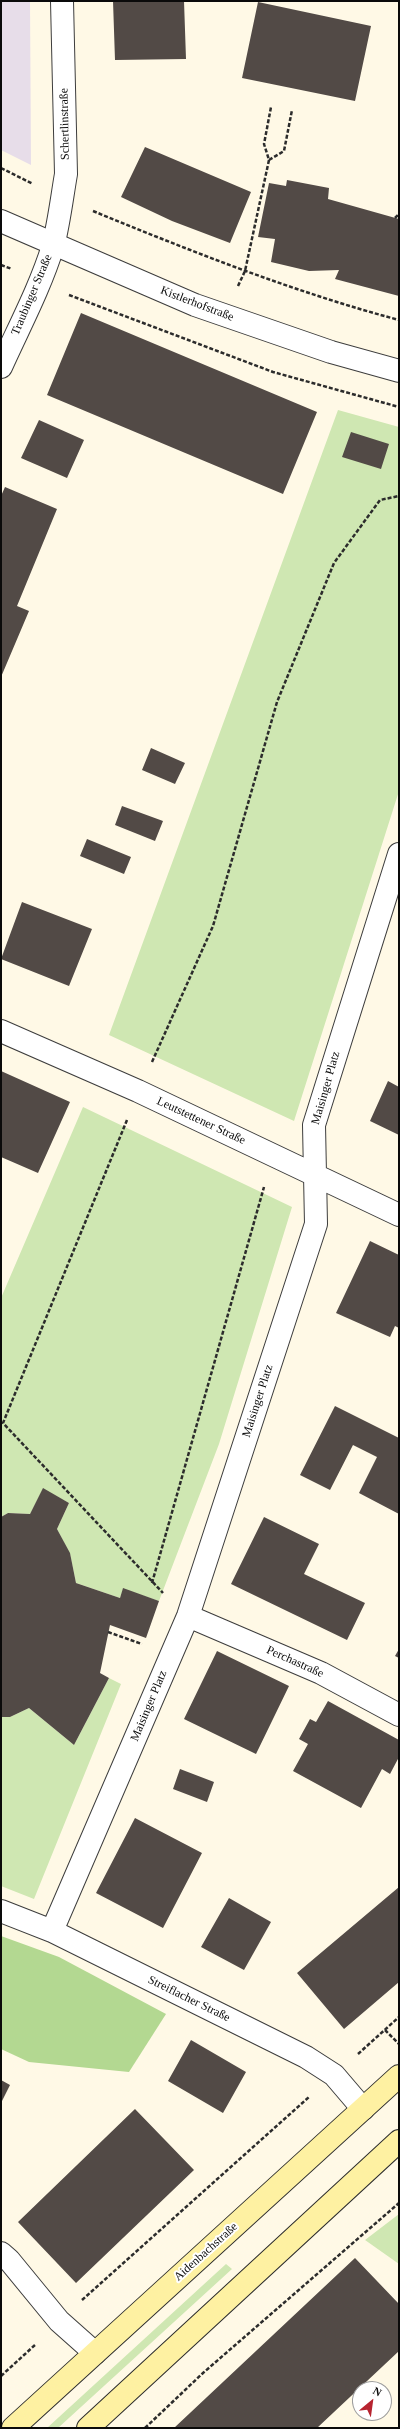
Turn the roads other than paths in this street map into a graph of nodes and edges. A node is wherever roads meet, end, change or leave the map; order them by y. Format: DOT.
graph roads {
  1 [pos="62,1"];
  2 [pos="1,221"];
  3 [pos="53,245"];
  4 [pos="1,367"];
  5 [pos="399,372"];
  6 [pos="399,854"];
  7 [pos="1,1031"];
  8 [pos="315,1176"];
  9 [pos="399,1216"];
  10 [pos="188,1616"];
  11 [pos="399,1715"];
  12 [pos="1,1911"];
  13 [pos="52,1931"];
  14 [pos="399,2076"];
  15 [pos="363,2109"];
  16 [pos="399,2141"];
  17 [pos="1,2253"];
  18 [pos="95,2353"];
  19 [pos="13,2428"];
  20 [pos="88,2428"];
  1 -- 3 [label="street, Schertlinstraße"];
  2 -- 3 [label="street, Kistlerhofstraße"];
  3 -- 4 [label="street, Traubinger Straße"];
  3 -- 5 [label="street, Kistlerhofstraße"];
  6 -- 8 [label="street, Maisinger Platz"];
  7 -- 8 [label="street, Leutstettener Straße"];
  8 -- 9 [label="street, Leutstettener Straße"];
  8 -- 10 [label="street, Maisinger Platz"];
  10 -- 11 [label="street, Perchastraße"];
  10 -- 13 [label="street, Maisinger Platz"];
  12 -- 13 [label="street, Streiflacher Straße"];
  13 -- 15 [label="street, Streiflacher Straße"];
  14 -- 15 [label="main road, Aidenbachstraße"];
  15 -- 18 [label="main road, Aidenbachstraße"];
  16 -- 20 [label="main road"];
  17 -- 18 [label="street"];
  18 -- 19 [label="main road, Aidenbachstraße"];
}
